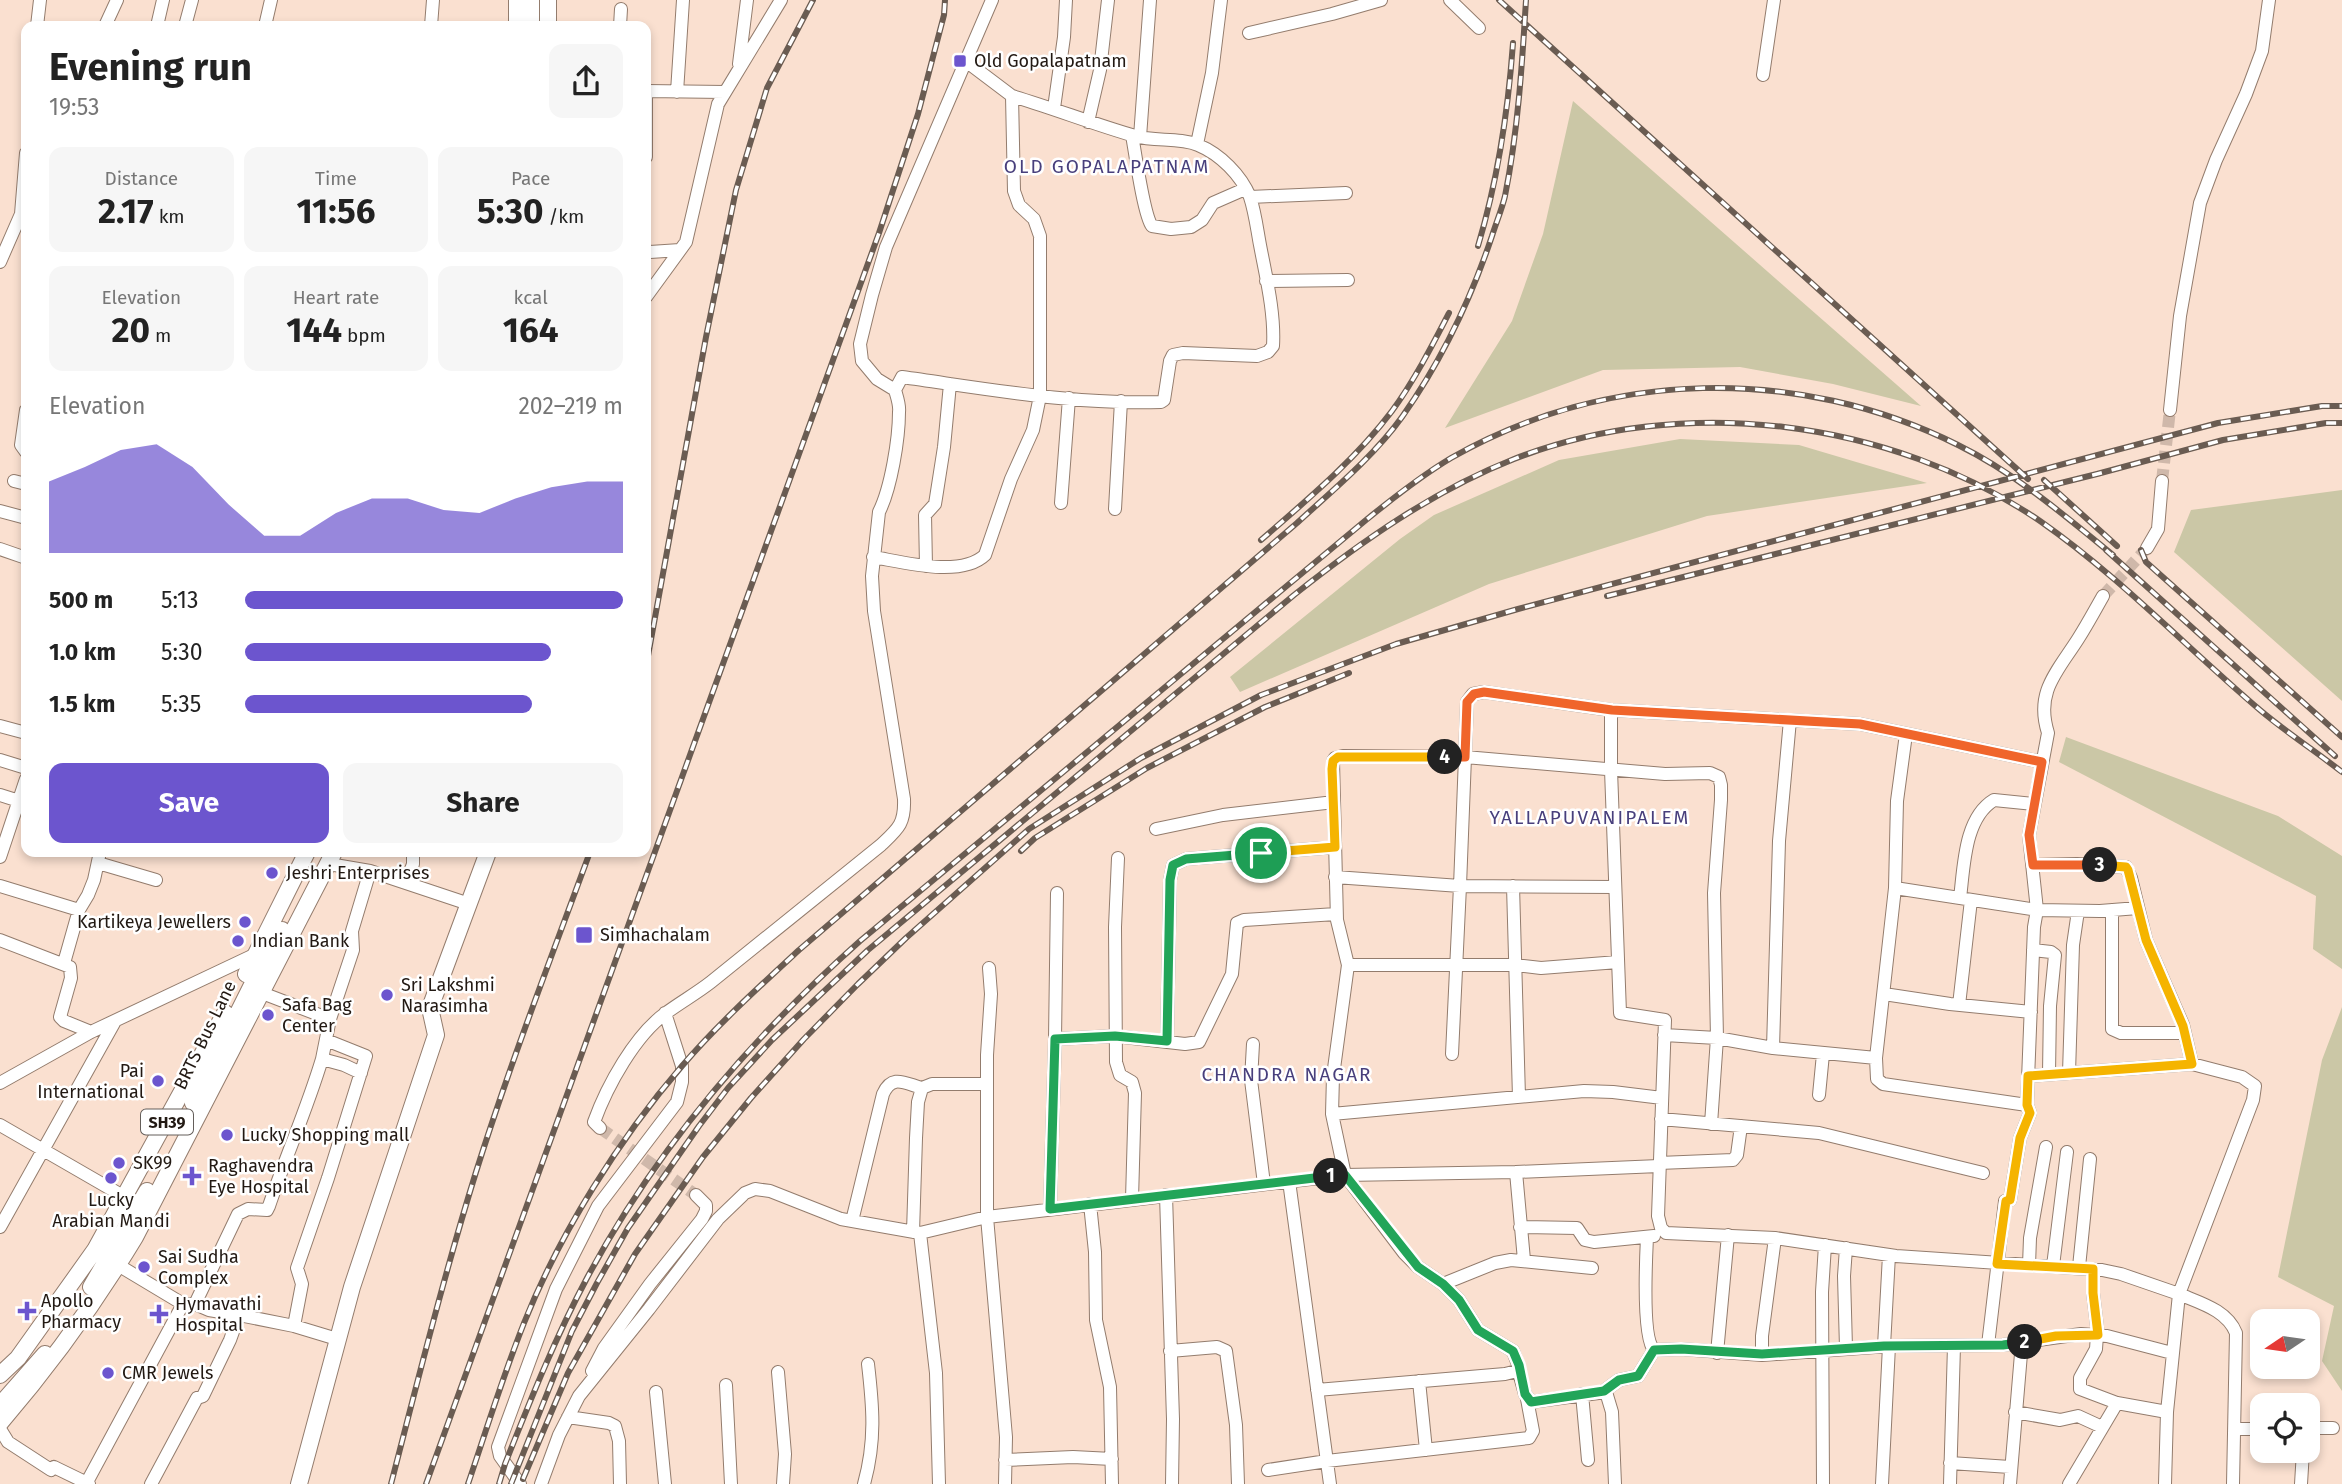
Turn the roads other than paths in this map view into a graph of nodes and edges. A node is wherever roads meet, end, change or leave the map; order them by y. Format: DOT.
graph roads {
  1 [pos="40,0"];
  2 [pos="117,0"];
  3 [pos="163,0"];
  4 [pos="192,0"];
  5 [pos="271,0"];
  6 [pos="433,0"];
  7 [pos="517,0"];
  8 [pos="531,0"];
  9 [pos="548,0"];
  10 [pos="683,0"];
  11 [pos="747,0"];
  12 [pos="781,0"];
  13 [pos="992,0"];
  14 [pos="1066,0"];
  15 [pos="1108,0"];
  16 [pos="1150,0"];
  17 [pos="1221,0"];
  18 [pos="1381,0"];
  19 [pos="1450,0"];
  20 [pos="1774,0"];
  21 [pos="2269,0"];
  22 [pos="621,9"];
  23 [pos="38,21"];
  24 [pos="107,21"];
  25 [pos="159,21"];
  26 [pos="186,21"];
  27 [pos="266,21"];
  28 [pos="431,21"];
  29 [pos="517,21"];
  30 [pos="531,21"];
  31 [pos="548,21"];
  32 [pos="620,21"];
  33 [pos="1479,28"];
  34 [pos="1249,33"];
  35 [pos="967,62"];
  36 [pos="738,71"];
  37 [pos="1763,75"];
  38 [pos="651,92"];
  39 [pos="677,92"];
  40 [pos="726,92"];
  41 [pos="1012,96"];
  42 [pos="1054,108"];
  43 [pos="1088,122"];
  44 [pos="1136,136"];
  45 [pos="1196,144"];
  46 [pos="1247,193"];
  47 [pos="1346,193"];
  48 [pos="21,214"];
  49 [pos="680,250"];
  50 [pos="651,252"];
  51 [pos="0,262"];
  52 [pos="1348,280"];
  53 [pos="1266,281"];
  54 [pos="651,290"];
  55 [pos="950,384"];
  56 [pos="895,390"];
  57 [pos="1040,396"];
  58 [pos="1069,398"];
  59 [pos="1121,401"];
  60 [pos="2170,410"];
  61 [pos="2162,481"];
  62 [pos="1061,503"];
  63 [pos="1115,509"];
  64 [pos="0,511"];
  65 [pos="21,517"];
  66 [pos="2147,548"];
  67 [pos="0,549"];
  68 [pos="21,556"];
  69 [pos="873,557"];
  70 [pos="926,566"];
  71 [pos="2103,596"];
  72 [pos="1612,710"];
  73 [pos="1790,720"];
  74 [pos="0,726"];
  75 [pos="21,732"];
  76 [pos="1906,734"];
  77 [pos="1465,757"];
  78 [pos="0,760"];
  79 [pos="2042,762"];
  80 [pos="21,766"];
  81 [pos="1611,771"];
  82 [pos="21,791"];
  83 [pos="0,795"];
  84 [pos="21,796"];
  85 [pos="1334,802"];
  86 [pos="2034,804"];
  87 [pos="7,827"];
  88 [pos="1156,829"];
  89 [pos="1335,847"];
  90 [pos="0,857"];
  91 [pos="304,857"];
  92 [pos="327,857"];
  93 [pos="328,857"];
  94 [pos="331,857"];
  95 [pos="413,857"];
  96 [pos="486,857"];
  97 [pos="99,858"];
  98 [pos="1118,858"];
  99 [pos="2033,865"];
  100 [pos="370,872"];
  101 [pos="1335,877"];
  102 [pos="156,880"];
  103 [pos="406,883"];
  104 [pos="0,886"];
  105 [pos="1460,886"];
  106 [pos="1513,886"];
  107 [pos="1615,887"];
  108 [pos="1895,888"];
  109 [pos="1057,893"];
  110 [pos="1965,899"];
  111 [pos="469,904"];
  112 [pos="2138,908"];
  113 [pos="79,910"];
  114 [pos="2037,910"];
  115 [pos="2112,910"];
  116 [pos="2078,911"];
  117 [pos="1336,914"];
  118 [pos="0,940"];
  119 [pos="2033,950"];
  120 [pos="256,954"];
  121 [pos="1618,962"];
  122 [pos="64,963"];
  123 [pos="1348,965"];
  124 [pos="1457,965"];
  125 [pos="1515,965"];
  126 [pos="989,968"];
  127 [pos="262,993"];
  128 [pos="1884,994"];
  129 [pos="1959,1005"];
  130 [pos="2031,1012"];
  131 [pos="665,1013"];
  132 [pos="330,1019"];
  133 [pos="114,1023"];
  134 [pos="91,1032"];
  135 [pos="2185,1033"];
  136 [pos="1664,1035"];
  137 [pos="1115,1036"];
  138 [pos="1717,1038"];
  139 [pos="1055,1039"];
  140 [pos="326,1040"];
  141 [pos="1167,1041"];
  142 [pos="1253,1044"];
  143 [pos="1773,1048"];
  144 [pos="1452,1054"];
  145 [pos="1823,1054"];
  146 [pos="1876,1058"];
  147 [pos="322,1059"];
  148 [pos="2192,1064"];
  149 [pos="361,1073"];
  150 [pos="2070,1073"];
  151 [pos="2049,1074"];
  152 [pos="2028,1076"];
  153 [pos="0,1083"];
  154 [pos="987,1084"];
  155 [pos="922,1088"];
  156 [pos="1819,1095"];
  157 [pos="1519,1097"];
  158 [pos="1662,1098"];
  159 [pos="2027,1105"];
  160 [pos="1332,1114"];
  161 [pos="1661,1119"];
  162 [pos="1711,1124"];
  163 [pos="1741,1126"];
  164 [pos="600,1128"];
  165 [pos="1,1129"];
  166 [pos="2046,1147"];
  167 [pos="44,1152"];
  168 [pos="2067,1152"];
  169 [pos="2090,1159"];
  170 [pos="1659,1165"];
  171 [pos="1516,1172"];
  172 [pos="1983,1173"];
  173 [pos="1345,1175"];
  174 [pos="1289,1181"];
  175 [pos="1264,1184"];
  176 [pos="696,1195"];
  177 [pos="1167,1195"];
  178 [pos="123,1196"];
  179 [pos="1132,1199"];
  180 [pos="1090,1204"];
  181 [pos="1050,1209"];
  182 [pos="987,1217"];
  183 [pos="852,1221"];
  184 [pos="0,1227"];
  185 [pos="1520,1227"];
  186 [pos="917,1232"];
  187 [pos="1664,1232"];
  188 [pos="1728,1235"];
  189 [pos="1647,1237"];
  190 [pos="1775,1238"];
  191 [pos="1825,1245"];
  192 [pos="1846,1248"];
  193 [pos="1889,1255"];
  194 [pos="1524,1260"];
  195 [pos="1997,1264"];
  196 [pos="118,1265"];
  197 [pos="2029,1265"];
  198 [pos="2053,1266"];
  199 [pos="2079,1267"];
  200 [pos="1592,1268"];
  201 [pos="2093,1269"];
  202 [pos="1443,1284"];
  203 [pos="2179,1294"];
  204 [pos="189,1304"];
  205 [pos="239,1315"];
  206 [pos="294,1326"];
  207 [pos="2097,1335"];
  208 [pos="337,1339"];
  209 [pos="2022,1342"];
  210 [pos="1988,1345"];
  211 [pos="1886,1346"];
  212 [pos="1954,1346"];
  213 [pos="1846,1348"];
  214 [pos="1822,1349"];
  215 [pos="1170,1350"];
  216 [pos="1654,1350"];
  217 [pos="1717,1353"];
  218 [pos="2172,1353"];
  219 [pos="1762,1354"];
  220 [pos="869,1364"];
  221 [pos="1518,1369"];
  222 [pos="778,1372"];
  223 [pos="0,1375"];
  224 [pos="1419,1381"];
  225 [pos="726,1385"];
  226 [pos="1317,1390"];
  227 [pos="1604,1391"];
  228 [pos="656,1392"];
  229 [pos="1583,1394"];
  230 [pos="579,1396"];
  231 [pos="1527,1399"];
  232 [pos="2117,1403"];
  233 [pos="0,1405"];
  234 [pos="2015,1412"];
  235 [pos="2167,1412"];
  236 [pos="568,1417"];
  237 [pos="0,1423"];
  238 [pos="2102,1427"];
  239 [pos="2320,1428"];
  240 [pos="2333,1428"];
  241 [pos="0,1429"];
  242 [pos="2236,1429"];
  243 [pos="2250,1429"];
  244 [pos="1426,1450"];
  245 [pos="1112,1459"];
  246 [pos="1005,1460"];
  247 [pos="1588,1460"];
  248 [pos="1327,1461"];
  249 [pos="1950,1463"];
  250 [pos="2302,1463"];
  251 [pos="2010,1467"];
  252 [pos="1268,1470"];
  253 [pos="88,1483"];
  254 [pos="150,1484"];
  255 [pos="299,1484"];
  256 [pos="520,1484"];
  257 [pos="541,1484"];
  258 [pos="620,1484"];
  259 [pos="665,1484"];
  260 [pos="731,1484"];
  261 [pos="783,1484"];
  262 [pos="864,1484"];
  263 [pos="939,1484"];
  264 [pos="1005,1484"];
  265 [pos="1112,1484"];
  266 [pos="1172,1484"];
  267 [pos="1238,1484"];
  268 [pos="1330,1484"];
  269 [pos="1615,1484"];
  270 [pos="1823,1484"];
  271 [pos="1882,1484"];
  272 [pos="1950,1484"];
  273 [pos="2010,1484"];
  274 [pos="2069,1484"];
  275 [pos="2165,1484"];
  276 [pos="2233,1484"];
  277 [pos="2301,1484"];
  1 -- 23 [label="street"];
  2 -- 24 [label="street"];
  3 -- 25 [label="street"];
  4 -- 26 [label="street"];
  5 -- 27 [label="street"];
  6 -- 28 [label="street"];
  7 -- 29 [label="main road"];
  8 -- 30 [label="main road"];
  9 -- 31 [label="main road"];
  10 -- 39 [label="street"];
  11 -- 36 [label="street"];
  12 -- 36 [label="street"];
  13 -- 35 [label="street"];
  14 -- 42 [label="street"];
  15 -- 43 [label="street"];
  16 -- 44 [label="street"];
  17 -- 45 [label="street"];
  18 -- 34 [label="street"];
  19 -- 33 [label="street"];
  20 -- 37 [label="street"];
  21 -- 60 [label="street"];
  22 -- 32 [label="street"];
  35 -- 41 [label="street"];
  35 -- 56 [label="street"];
  36 -- 40 [label="street"];
  38 -- 39 [label="street"];
  39 -- 40 [label="street"];
  40 -- 49 [label="street"];
  41 -- 42 [label="street"];
  41 -- 57 [label="street"];
  42 -- 43 [label="street"];
  43 -- 44 [label="street"];
  44 -- 45 [label="street"];
  44 -- 46 [label="street"];
  45 -- 46 [label="street"];
  46 -- 47 [label="street"];
  46 -- 53 [label="street"];
  48 -- 51 [label="street"];
  49 -- 50 [label="street"];
  49 -- 54 [label="street"];
  52 -- 53 [label="street"];
  53 -- 59 [label="street"];
  55 -- 56 [label="street"];
  55 -- 57 [label="street"];
  55 -- 70 [label="street"];
  56 -- 69 [label="street"];
  57 -- 58 [label="street"];
  57 -- 70 [label="street"];
  58 -- 59 [label="street"];
  58 -- 62 [label="street"];
  59 -- 63 [label="street"];
  61 -- 66 [label="street"];
  64 -- 65 [label="street"];
  67 -- 68 [label="street"];
  69 -- 70 [label="street"];
  69 -- 131 [label="street"];
  71 -- 79 [label="street"];
  72 -- 73 [label="street"];
  72 -- 77 [label="street"];
  72 -- 81 [label="street"];
  73 -- 76 [label="street"];
  73 -- 143 [label="street"];
  74 -- 75 [label="street"];
  76 -- 79 [label="street"];
  76 -- 108 [label="street"];
  77 -- 81 [label="street"];
  77 -- 85 [label="street"];
  77 -- 105 [label="street"];
  78 -- 80 [label="street"];
  79 -- 86 [label="street"];
  81 -- 107 [label="street"];
  81 -- 138 [label="street"];
  82 -- 83 [label="street"];
  84 -- 87 [label="street"];
  85 -- 88 [label="street"];
  85 -- 89 [label="street"];
  86 -- 99 [label="street"];
  86 -- 110 [label="street"];
  87 -- 90 [label="street"];
  89 -- 101 [label="street"];
  89 -- 141 [label="street"];
  91 -- 120 [label="main road, SH39"];
  92 -- 233 [label="main road, BRTS Bus Lane"];
  93 -- 127 [label="main road, SH39"];
  94 -- 100 [label="street"];
  95 -- 103 [label="street"];
  96 -- 111 [label="main road"];
  97 -- 102 [label="street"];
  97 -- 113 [label="street"];
  98 -- 137 [label="street"];
  99 -- 112 [label="street"];
  99 -- 114 [label="street"];
  100 -- 103 [label="street"];
  100 -- 132 [label="street"];
  101 -- 105 [label="street"];
  101 -- 117 [label="street"];
  103 -- 111 [label="street"];
  104 -- 113 [label="street"];
  105 -- 106 [label="street"];
  105 -- 124 [label="street"];
  106 -- 107 [label="street"];
  106 -- 125 [label="street"];
  107 -- 121 [label="street"];
  108 -- 110 [label="street"];
  108 -- 128 [label="street"];
  109 -- 139 [label="street"];
  110 -- 114 [label="street"];
  110 -- 129 [label="street"];
  111 -- 208 [label="main road"];
  112 -- 115 [label="street"];
  112 -- 135 [label="street"];
  113 -- 122 [label="street"];
  114 -- 116 [label="street"];
  114 -- 119 [label="street"];
  115 -- 116 [label="street"];
  115 -- 135 [label="street"];
  116 -- 150 [label="street"];
  117 -- 123 [label="street"];
  117 -- 141 [label="street"];
  118 -- 122 [label="street"];
  119 -- 130 [label="street"];
  119 -- 151 [label="street"];
  120 -- 133 [label="street"];
  120 -- 178 [label="main road, SH39"];
  121 -- 125 [label="street"];
  121 -- 136 [label="street"];
  122 -- 134 [label="street"];
  123 -- 124 [label="street"];
  123 -- 160 [label="street"];
  124 -- 125 [label="street"];
  124 -- 144 [label="street"];
  125 -- 157 [label="street"];
  126 -- 154 [label="street"];
  127 -- 132 [label="street"];
  127 -- 196 [label="main road, SH39"];
  128 -- 129 [label="street"];
  128 -- 146 [label="street"];
  129 -- 130 [label="street"];
  130 -- 152 [label="street"];
  131 -- 164 [label="street"];
  131 -- 256 [label="street"];
  132 -- 140 [label="street"];
  133 -- 134 [label="street"];
  133 -- 167 [label="street"];
  134 -- 153 [label="street"];
  135 -- 148 [label="street"];
  136 -- 138 [label="street"];
  136 -- 158 [label="street"];
  137 -- 139 [label="street"];
  137 -- 141 [label="street"];
  137 -- 179 [label="street"];
  138 -- 143 [label="street"];
  138 -- 162 [label="street"];
  139 -- 181 [label="street"];
  140 -- 147 [label="street"];
  140 -- 149 [label="street"];
  142 -- 175 [label="street"];
  143 -- 145 [label="street"];
  145 -- 146 [label="street"];
  145 -- 156 [label="street"];
  146 -- 159 [label="street"];
  147 -- 149 [label="street"];
  147 -- 204 [label="street"];
  148 -- 150 [label="street"];
  148 -- 203 [label="street"];
  149 -- 206 [label="street"];
  150 -- 151 [label="street"];
  151 -- 152 [label="street"];
  152 -- 159 [label="street"];
  154 -- 155 [label="street"];
  154 -- 182 [label="street"];
  155 -- 183 [label="street"];
  155 -- 186 [label="street"];
  157 -- 158 [label="street"];
  157 -- 160 [label="street"];
  158 -- 161 [label="street"];
  159 -- 195 [label="street"];
  160 -- 173 [label="street"];
  161 -- 162 [label="street"];
  161 -- 170 [label="street"];
  162 -- 163 [label="street"];
  163 -- 170 [label="street"];
  163 -- 172 [label="street"];
  165 -- 167 [label="street"];
  166 -- 197 [label="street"];
  167 -- 178 [label="street"];
  167 -- 184 [label="street"];
  168 -- 198 [label="street"];
  169 -- 199 [label="street"];
  170 -- 171 [label="street"];
  170 -- 187 [label="street"];
  171 -- 173 [label="street"];
  171 -- 185 [label="street"];
  173 -- 174 [label="street"];
  173 -- 202 [label="street"];
  174 -- 175 [label="street"];
  174 -- 226 [label="street"];
  175 -- 177 [label="street"];
  176 -- 230 [label="street"];
  177 -- 179 [label="street"];
  177 -- 215 [label="street"];
  178 -- 223 [label="main road, SH39"];
  179 -- 180 [label="street"];
  180 -- 181 [label="street"];
  180 -- 245 [label="street"];
  181 -- 182 [label="street"];
  182 -- 186 [label="street"];
  182 -- 246 [label="street"];
  183 -- 186 [label="street"];
  183 -- 230 [label="street"];
  185 -- 189 [label="street"];
  185 -- 194 [label="street"];
  186 -- 263 [label="street"];
  187 -- 188 [label="street"];
  187 -- 189 [label="street"];
  188 -- 190 [label="street"];
  188 -- 217 [label="street"];
  189 -- 216 [label="street"];
  190 -- 191 [label="street"];
  190 -- 219 [label="street"];
  191 -- 192 [label="street"];
  191 -- 214 [label="street"];
  192 -- 193 [label="street"];
  192 -- 213 [label="street"];
  193 -- 195 [label="street"];
  193 -- 211 [label="street"];
  194 -- 200 [label="street"];
  194 -- 202 [label="street"];
  195 -- 197 [label="street"];
  195 -- 210 [label="street"];
  196 -- 204 [label="street"];
  196 -- 237 [label="main road, SH39"];
  197 -- 198 [label="street"];
  198 -- 199 [label="street"];
  199 -- 201 [label="street"];
  201 -- 203 [label="street"];
  201 -- 207 [label="street"];
  202 -- 221 [label="street"];
  203 -- 218 [label="street"];
  203 -- 242 [label="street"];
  204 -- 205 [label="street"];
  204 -- 253 [label="street"];
  205 -- 206 [label="street"];
  205 -- 254 [label="street"];
  206 -- 208 [label="street"];
  207 -- 209 [label="street"];
  207 -- 218 [label="street"];
  207 -- 232 [label="street"];
  208 -- 255 [label="main road"];
  209 -- 210 [label="street"];
  209 -- 234 [label="street"];
  210 -- 212 [label="street"];
  211 -- 212 [label="street"];
  211 -- 213 [label="street"];
  211 -- 271 [label="street"];
  212 -- 249 [label="street"];
  213 -- 214 [label="street"];
  214 -- 219 [label="street"];
  214 -- 270 [label="street"];
  215 -- 266 [label="street"];
  215 -- 267 [label="street"];
  216 -- 217 [label="street"];
  216 -- 227 [label="street"];
  217 -- 219 [label="street"];
  218 -- 235 [label="street"];
  220 -- 262 [label="street"];
  221 -- 224 [label="street"];
  221 -- 231 [label="street"];
  222 -- 261 [label="street"];
  224 -- 226 [label="street"];
  224 -- 244 [label="street"];
  225 -- 260 [label="street"];
  226 -- 248 [label="street"];
  227 -- 229 [label="street"];
  227 -- 269 [label="street"];
  228 -- 259 [label="street"];
  229 -- 231 [label="street"];
  229 -- 247 [label="street"];
  230 -- 236 [label="street"];
  231 -- 244 [label="street"];
  232 -- 235 [label="street"];
  232 -- 238 [label="street"];
  234 -- 238 [label="street"];
  234 -- 251 [label="street"];
  235 -- 275 [label="street"];
  236 -- 257 [label="street"];
  236 -- 258 [label="street"];
  238 -- 274 [label="street"];
  239 -- 240 [label="street"];
  241 -- 253 [label="street"];
  242 -- 243 [label="street"];
  242 -- 276 [label="street"];
  244 -- 248 [label="street"];
  245 -- 246 [label="street"];
  245 -- 265 [label="street"];
  246 -- 264 [label="street"];
  248 -- 252 [label="street"];
  248 -- 268 [label="street"];
  249 -- 251 [label="street"];
  249 -- 272 [label="street"];
  250 -- 277 [label="street"];
  251 -- 273 [label="street"];
}
